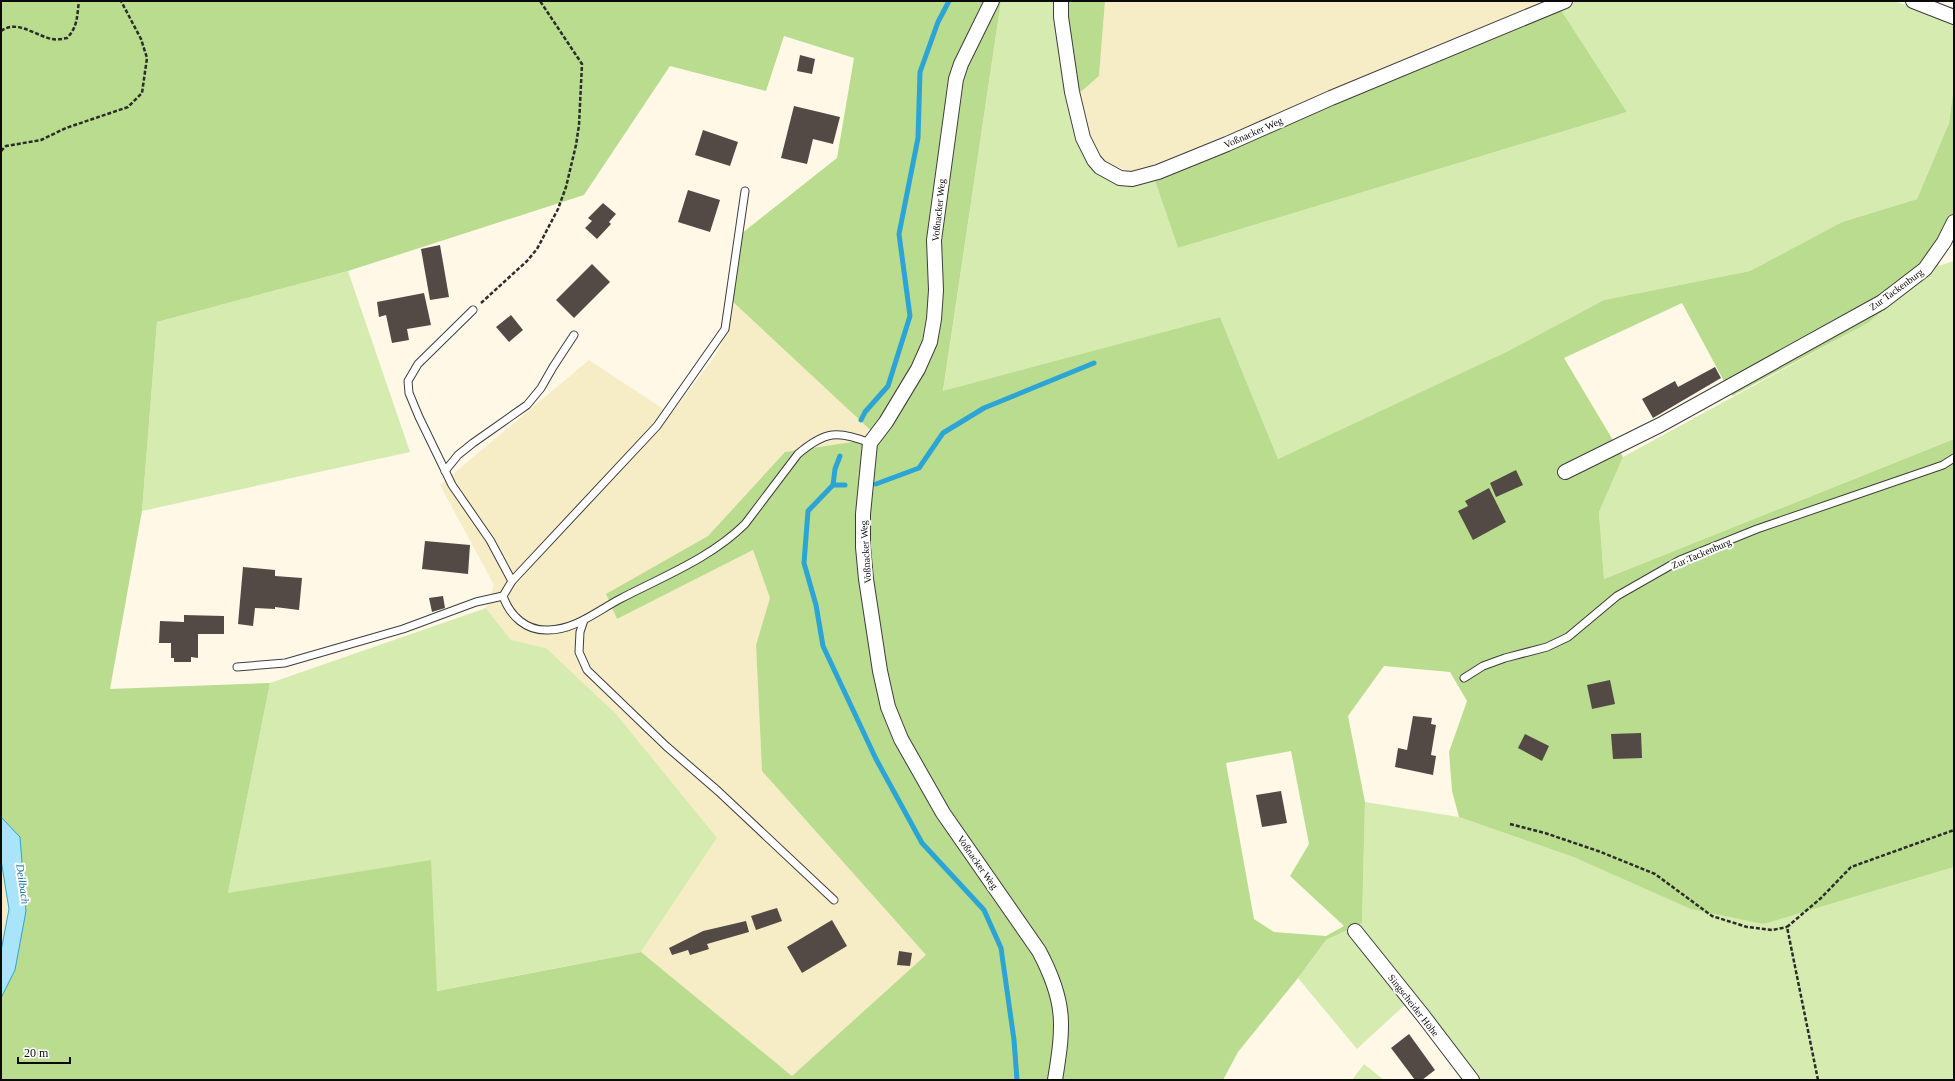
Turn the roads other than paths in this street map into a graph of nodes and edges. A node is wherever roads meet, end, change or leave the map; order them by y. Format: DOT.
graph roads {
  1 [pos="992,1"];
  2 [pos="1061,1"];
  3 [pos="1565,1"];
  4 [pos="1913,1"];
  5 [pos="1954,17"];
  6 [pos="745,191"];
  7 [pos="1954,222"];
  8 [pos="473,310"];
  9 [pos="574,335"];
  10 [pos="870,443"];
  11 [pos="1954,458"];
  12 [pos="445,471"];
  13 [pos="1565,472"];
  14 [pos="512,581"];
  15 [pos="503,596"];
  16 [pos="584,620"];
  17 [pos="237,667"];
  18 [pos="1464,678"];
  19 [pos="834,900"];
  20 [pos="1354,931"];
  21 [pos="1055,1080"];
  22 [pos="1472,1080"];
  1 -- 10 [label="street, Voßnacker Weg"];
  2 -- 3 [label="street, Voßnacker Weg"];
  4 -- 5 [label="street"];
  6 -- 14 [label="lane"];
  7 -- 13 [label="street, Zur Tackenburg"];
  8 -- 12 [label="lane"];
  9 -- 12 [label="lane"];
  10 -- 16 [label="lane"];
  10 -- 21 [label="street, Voßnacker Weg"];
  11 -- 18 [label="lane, Zur Tackenburg"];
  12 -- 14 [label="lane"];
  14 -- 15 [label="lane"];
  15 -- 16 [label="lane"];
  15 -- 17 [label="lane"];
  16 -- 19 [label="lane"];
  20 -- 22 [label="street, Singscheider Höhe"];
}
